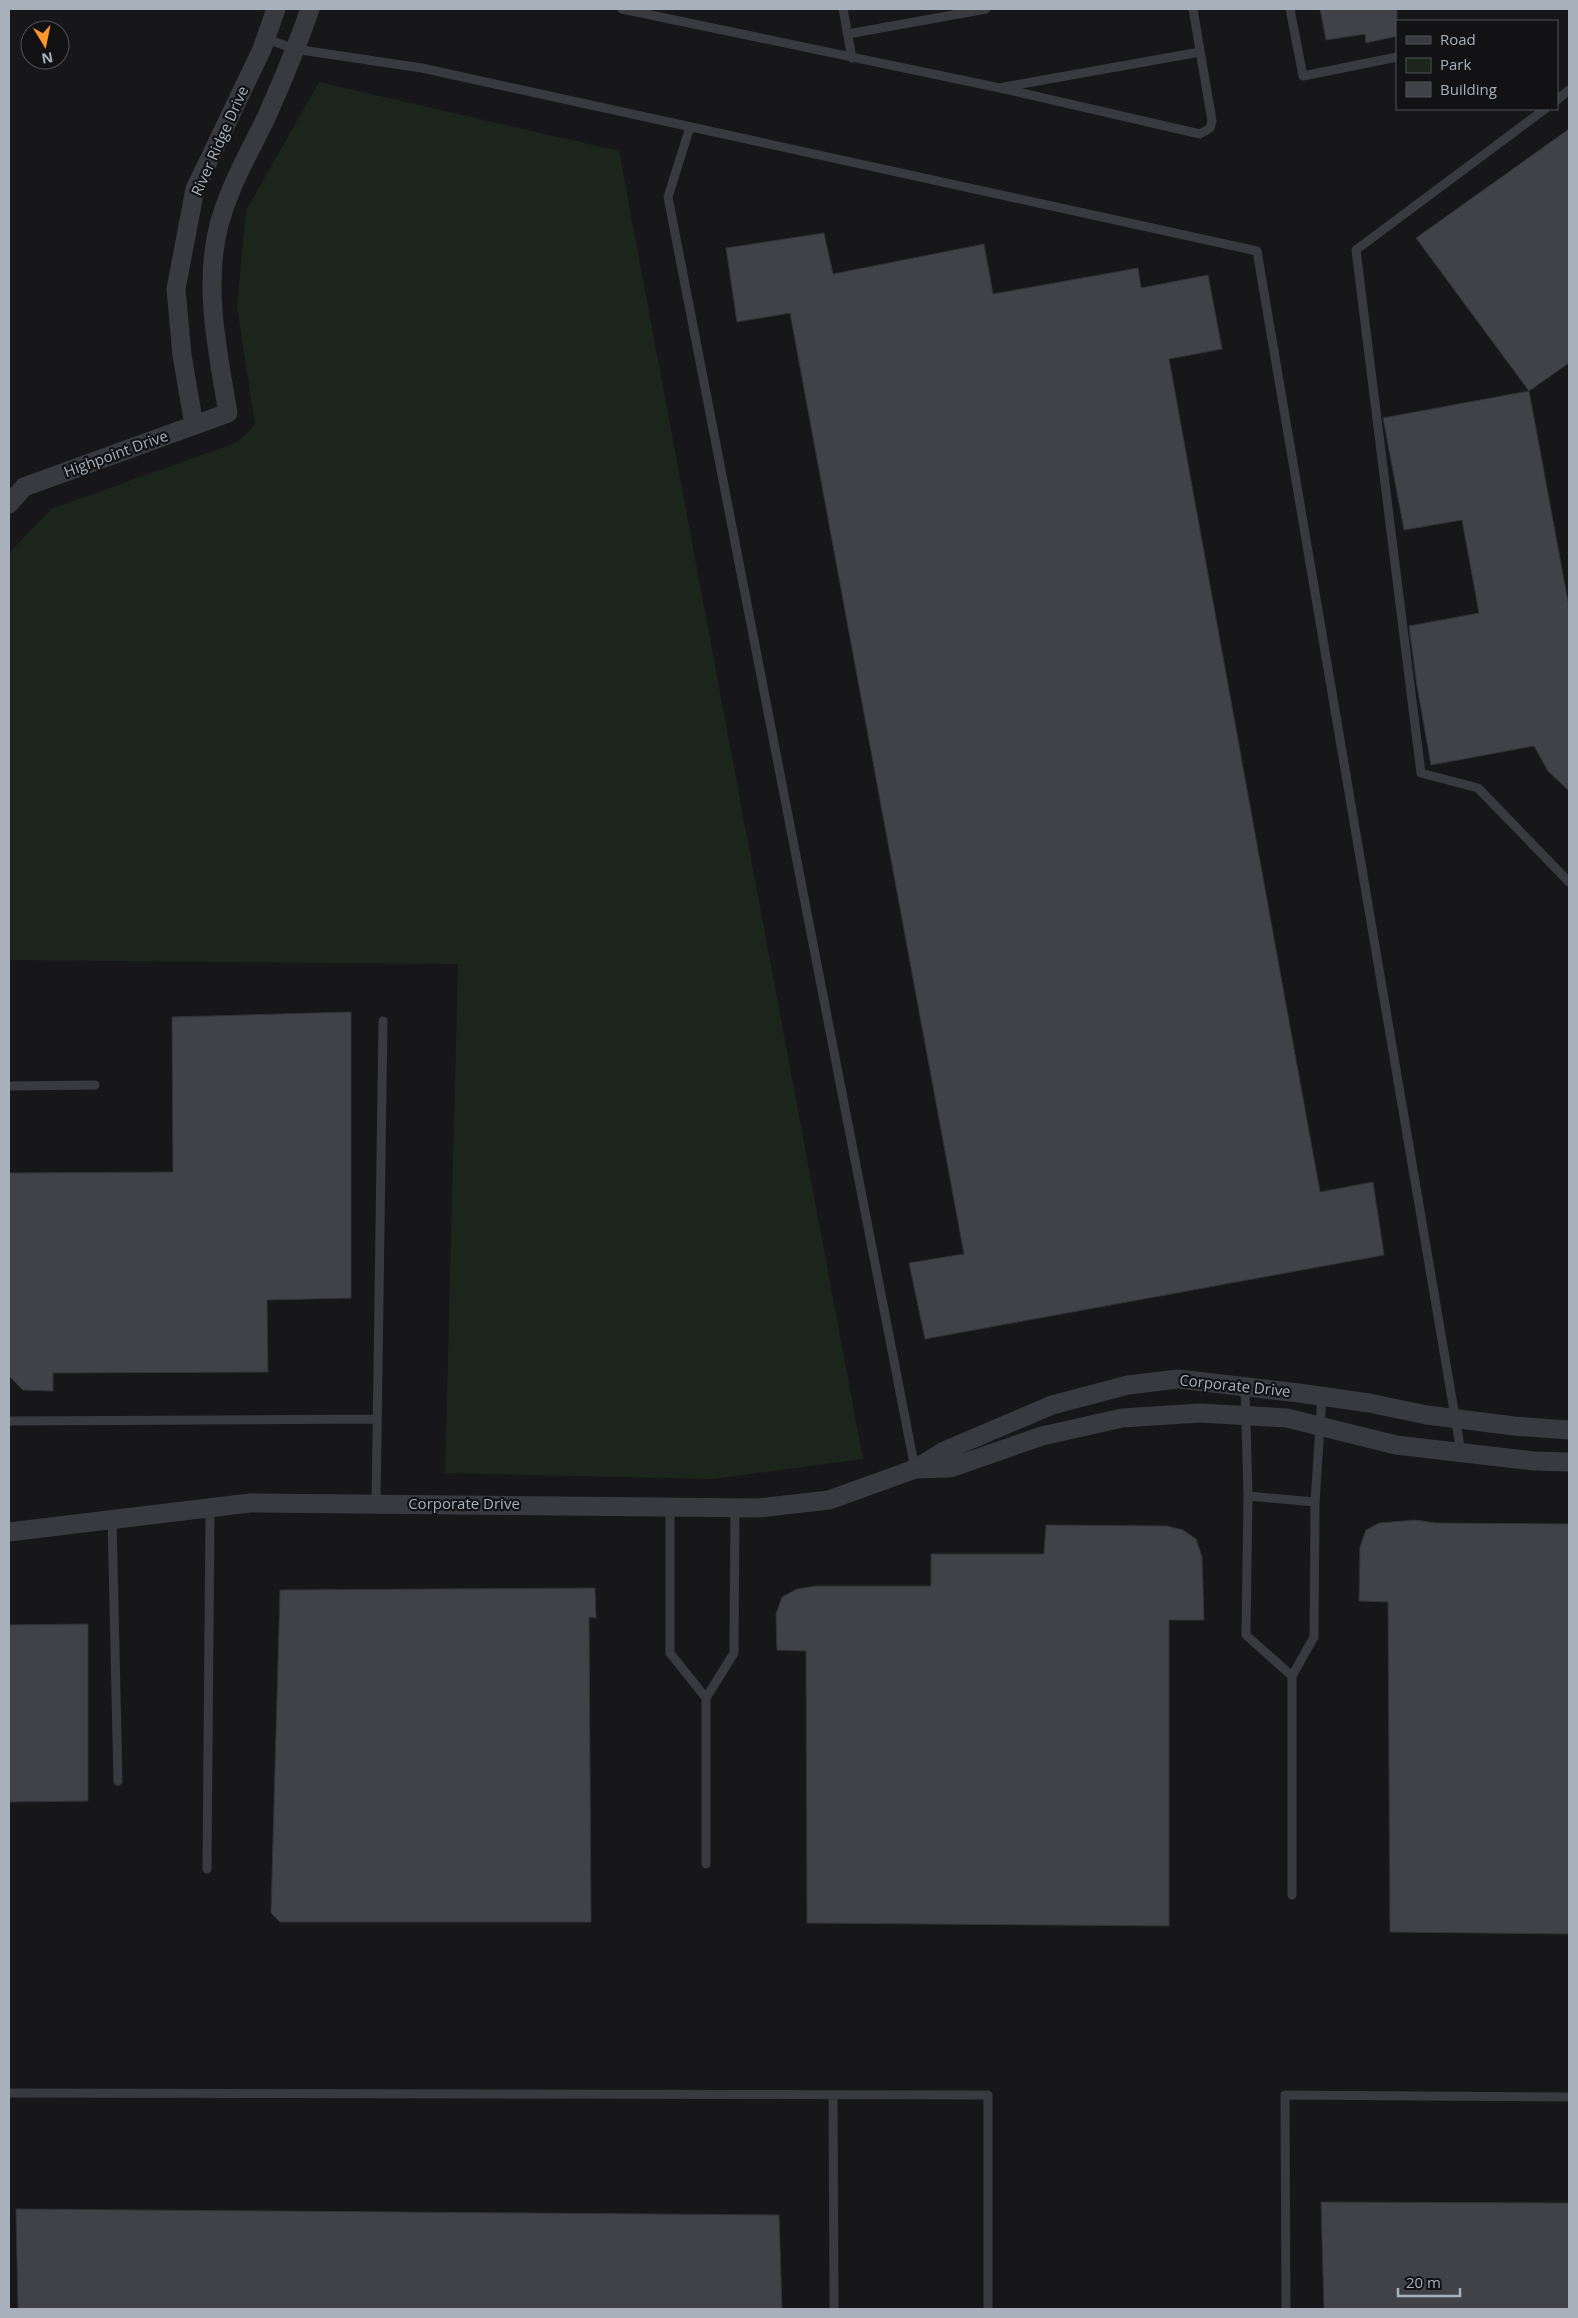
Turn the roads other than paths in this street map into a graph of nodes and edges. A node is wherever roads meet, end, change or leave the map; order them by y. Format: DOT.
graph roads {
  1 [pos="276,9"];
  2 [pos="310,9"];
  3 [pos="622,9"];
  4 [pos="843,9"];
  5 [pos="986,9"];
  6 [pos="1193,9"];
  7 [pos="1290,9"];
  8 [pos="848,34"];
  9 [pos="265,38"];
  10 [pos="294,50"];
  11 [pos="1200,52"];
  12 [pos="1396,57"];
  13 [pos="852,58"];
  14 [pos="1000,88"];
  15 [pos="1569,90"];
  16 [pos="1558,99"];
  17 [pos="1544,110"];
  18 [pos="690,127"];
  19 [pos="228,413"];
  20 [pos="194,425"];
  21 [pos="9,504"];
  22 [pos="1569,882"];
  23 [pos="383,1021"];
  24 [pos="94,1085"];
  25 [pos="9,1086"];
  26 [pos="1244,1386"];
  27 [pos="1322,1396"];
  28 [pos="1246,1415"];
  29 [pos="1454,1418"];
  30 [pos="377,1419"];
  31 [pos="9,1422"];
  32 [pos="1319,1426"];
  33 [pos="1569,1430"];
  34 [pos="1461,1452"];
  35 [pos="1569,1462"];
  36 [pos="915,1469"];
  37 [pos="1248,1496"];
  38 [pos="1315,1502"];
  39 [pos="376,1504"];
  40 [pos="670,1506"];
  41 [pos="735,1507"];
  42 [pos="210,1508"];
  43 [pos="112,1519"];
  44 [pos="9,1532"];
  45 [pos="1292,1676"];
  46 [pos="706,1698"];
  47 [pos="118,1781"];
  48 [pos="706,1864"];
  49 [pos="207,1869"];
  50 [pos="1292,1895"];
  51 [pos="9,2093"];
  52 [pos="833,2095"];
  53 [pos="1569,2097"];
  54 [pos="834,2309"];
  55 [pos="988,2309"];
  56 [pos="1286,2309"];
  1 -- 9 [label="street, River Ridge Drive"];
  2 -- 10 [label="street, River Ridge Drive"];
  3 -- 13 [label="lane"];
  4 -- 8 [label="lane"];
  5 -- 8 [label="lane"];
  6 -- 11 [label="lane"];
  7 -- 12 [label="lane"];
  8 -- 13 [label="lane"];
  9 -- 10 [label="lane"];
  9 -- 20 [label="street, River Ridge Drive"];
  10 -- 18 [label="lane"];
  10 -- 19 [label="street, River Ridge Drive"];
  11 -- 14 [label="lane"];
  11 -- 14 [label="lane"];
  13 -- 14 [label="lane"];
  15 -- 16 [label="lane"];
  17 -- 22 [label="lane"];
  18 -- 29 [label="lane"];
  18 -- 36 [label="lane"];
  19 -- 20 [label="street, Highpoint Drive"];
  20 -- 21 [label="street, Highpoint Drive"];
  23 -- 30 [label="lane"];
  24 -- 25 [label="lane"];
  26 -- 27 [label="street, Corporate Drive"];
  26 -- 28 [label="lane"];
  26 -- 36 [label="street, Corporate Drive"];
  27 -- 29 [label="street, Corporate Drive"];
  27 -- 32 [label="lane"];
  28 -- 32 [label="street, Corporate Drive"];
  28 -- 36 [label="street, Corporate Drive"];
  28 -- 37 [label="lane"];
  29 -- 33 [label="street, Corporate Drive"];
  29 -- 34 [label="lane"];
  30 -- 31 [label="lane"];
  30 -- 39 [label="lane"];
  32 -- 34 [label="street, Corporate Drive"];
  32 -- 38 [label="lane"];
  34 -- 35 [label="street, Corporate Drive"];
  36 -- 41 [label="street, Corporate Drive"];
  37 -- 38 [label="lane"];
  37 -- 45 [label="lane"];
  38 -- 45 [label="lane"];
  39 -- 40 [label="street, Corporate Drive"];
  39 -- 42 [label="street, Corporate Drive"];
  40 -- 41 [label="street, Corporate Drive"];
  40 -- 46 [label="lane"];
  41 -- 46 [label="lane"];
  42 -- 43 [label="street, Corporate Drive"];
  42 -- 49 [label="lane"];
  43 -- 44 [label="street, Corporate Drive"];
  43 -- 47 [label="lane"];
  45 -- 50 [label="lane"];
  46 -- 48 [label="lane"];
  51 -- 52 [label="lane"];
  52 -- 54 [label="lane"];
  52 -- 55 [label="lane"];
  53 -- 56 [label="lane"];
}
